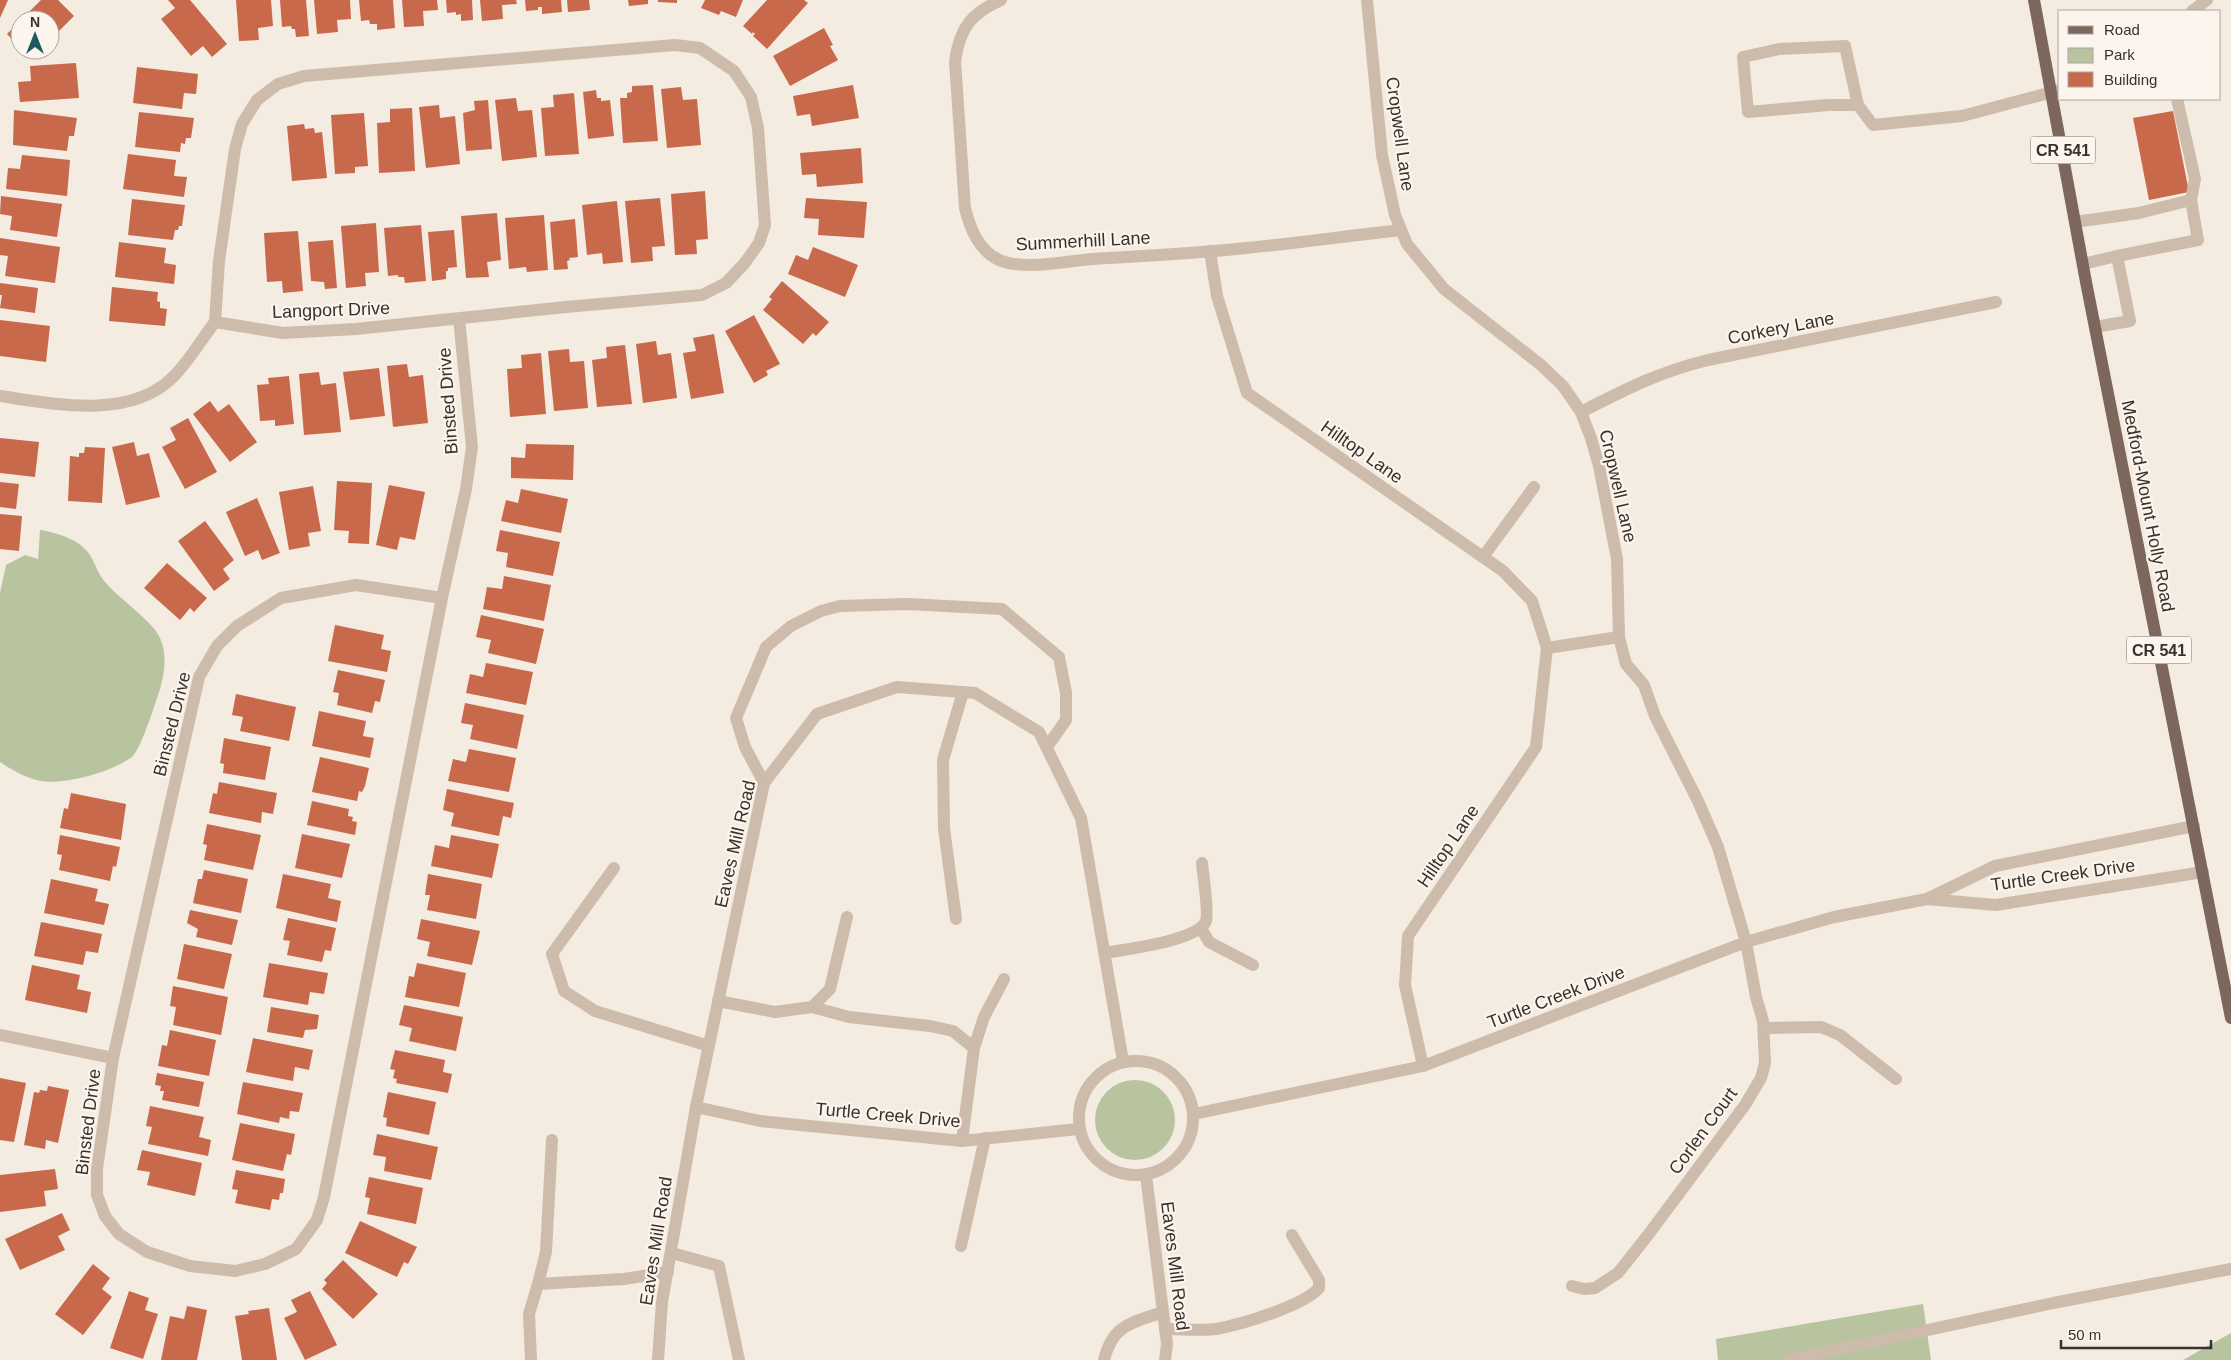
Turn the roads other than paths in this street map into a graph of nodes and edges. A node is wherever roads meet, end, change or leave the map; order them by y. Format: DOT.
graph roads {
  1 [pos="1001,0"];
  2 [pos="1367,0"];
  3 [pos="2034,0"];
  4 [pos="2207,0"];
  5 [pos="2193,10"];
  6 [pos="2056,92"];
  7 [pos="2177,100"];
  8 [pos="1858,105"];
  9 [pos="2191,200"];
  10 [pos="2075,222"];
  11 [pos="1402,230"];
  12 [pos="1210,250"];
  13 [pos="2117,256"];
  14 [pos="2083,264"];
  15 [pos="1996,302"];
  16 [pos="459,319"];
  17 [pos="215,322"];
  18 [pos="2095,326"];
  19 [pos="0,396"];
  20 [pos="1581,412"];
  21 [pos="1534,487"];
  22 [pos="1483,557"];
  23 [pos="442,598"];
  24 [pos="1619,637"];
  25 [pos="1547,648"];
  26 [pos="963,692"];
  27 [pos="1046,747"];
  28 [pos="764,783"];
  29 [pos="2194,826"];
  30 [pos="1202,863"];
  31 [pos="614,868"];
  32 [pos="2203,872"];
  33 [pos="1927,899"];
  34 [pos="847,917"];
  35 [pos="956,919"];
  36 [pos="1201,928"];
  37 [pos="1746,942"];
  38 [pos="1105,953"];
  39 [pos="1253,965"];
  40 [pos="1004,979"];
  41 [pos="718,1001"];
  42 [pos="812,1007"];
  43 [pos="2231,1018"];
  44 [pos="1764,1028"];
  45 [pos="0,1035"];
  46 [pos="709,1046"];
  47 [pos="974,1048"];
  48 [pos="113,1058"];
  49 [pos="1123,1061"];
  50 [pos="1423,1066"];
  51 [pos="1896,1080"];
  52 [pos="696,1107"];
  53 [pos="1194,1114"];
  54 [pos="1078,1129"];
  55 [pos="986,1138"];
  56 [pos="552,1140"];
  57 [pos="962,1141"];
  58 [pos="1146,1176"];
  59 [pos="1292,1235"];
  60 [pos="961,1246"];
  61 [pos="672,1253"];
  62 [pos="2231,1269"];
  63 [pos="668,1272"];
  64 [pos="538,1284"];
  65 [pos="1572,1286"];
  66 [pos="1163,1312"];
  67 [pos="1166,1329"];
  68 [pos="531,1360"];
  69 [pos="658,1360"];
  70 [pos="739,1360"];
  71 [pos="1104,1360"];
  72 [pos="1165,1360"];
  73 [pos="1788,1360"];
  1 -- 12 [label="street, Summerhill Lane"];
  2 -- 11 [label="street, Cropwell Lane"];
  3 -- 6 [label="main road, Medford-Mount Holly Road / CR 541"];
  4 -- 5 [label="street"];
  6 -- 8 [label="street"];
  6 -- 10 [label="main road, Medford-Mount Holly Road / CR 541"];
  7 -- 9 [label="street"];
  8 -- 8 [label="street"];
  9 -- 10 [label="street"];
  9 -- 13 [label="street"];
  10 -- 14 [label="main road, Medford-Mount Holly Road / CR 541"];
  11 -- 12 [label="street, Summerhill Lane"];
  11 -- 20 [label="street, Cropwell Lane"];
  12 -- 22 [label="street, Hilltop Lane"];
  13 -- 14 [label="street"];
  13 -- 18 [label="street"];
  14 -- 18 [label="main road, Medford-Mount Holly Road / CR 541"];
  15 -- 20 [label="street, Corkery Lane"];
  16 -- 17 [label="street, Langport Drive"];
  16 -- 17 [label="street, Langport Drive"];
  16 -- 23 [label="street, Binsted Drive"];
  17 -- 19 [label="street"];
  18 -- 29 [label="main road, Medford-Mount Holly Road / CR 541"];
  20 -- 24 [label="street, Cropwell Lane"];
  21 -- 22 [label="street"];
  22 -- 25 [label="street, Hilltop Lane"];
  23 -- 48 [label="street, Binsted Drive"];
  23 -- 48 [label="street, Binsted Drive"];
  24 -- 25 [label="street"];
  24 -- 37 [label="street, Cropwell Lane"];
  25 -- 50 [label="street, Hilltop Lane"];
  26 -- 27 [label="street, Eaves Mill Road"];
  26 -- 28 [label="street, Eaves Mill Road"];
  26 -- 35 [label="street"];
  27 -- 28 [label="street"];
  27 -- 38 [label="street, Eaves Mill Road"];
  28 -- 41 [label="street, Eaves Mill Road"];
  29 -- 32 [label="main road, Medford-Mount Holly Road / CR 541"];
  29 -- 33 [label="street, Turtle Creek Drive"];
  30 -- 36 [label="street"];
  31 -- 46 [label="street"];
  32 -- 33 [label="street, Turtle Creek Drive"];
  32 -- 43 [label="main road, Medford-Mount Holly Road / CR 541"];
  33 -- 37 [label="street, Turtle Creek Drive"];
  34 -- 42 [label="street"];
  36 -- 38 [label="street"];
  36 -- 39 [label="street"];
  37 -- 44 [label="street, Corlen Court"];
  37 -- 50 [label="street, Turtle Creek Drive"];
  38 -- 49 [label="street, Eaves Mill Road"];
  40 -- 47 [label="street"];
  41 -- 42 [label="street"];
  41 -- 46 [label="street, Eaves Mill Road"];
  42 -- 47 [label="street"];
  44 -- 51 [label="street"];
  44 -- 65 [label="street, Corlen Court"];
  45 -- 48 [label="street"];
  46 -- 52 [label="street, Eaves Mill Road"];
  47 -- 57 [label="street"];
  49 -- 53 [label="street"];
  49 -- 54 [label="street"];
  50 -- 53 [label="street, Turtle Creek Drive"];
  52 -- 57 [label="street, Turtle Creek Drive"];
  52 -- 61 [label="street, Eaves Mill Road"];
  53 -- 58 [label="street"];
  54 -- 55 [label="street, Turtle Creek Drive"];
  54 -- 58 [label="street"];
  55 -- 57 [label="street, Turtle Creek Drive"];
  55 -- 60 [label="street"];
  56 -- 64 [label="street"];
  58 -- 66 [label="street, Eaves Mill Road"];
  59 -- 67 [label="street"];
  61 -- 63 [label="street, Eaves Mill Road"];
  61 -- 70 [label="street"];
  62 -- 73 [label="street"];
  63 -- 64 [label="street"];
  63 -- 69 [label="street, Eaves Mill Road"];
  64 -- 68 [label="street"];
  66 -- 67 [label="street, Eaves Mill Road"];
  66 -- 71 [label="street"];
  67 -- 72 [label="street, Eaves Mill Road"];
}
